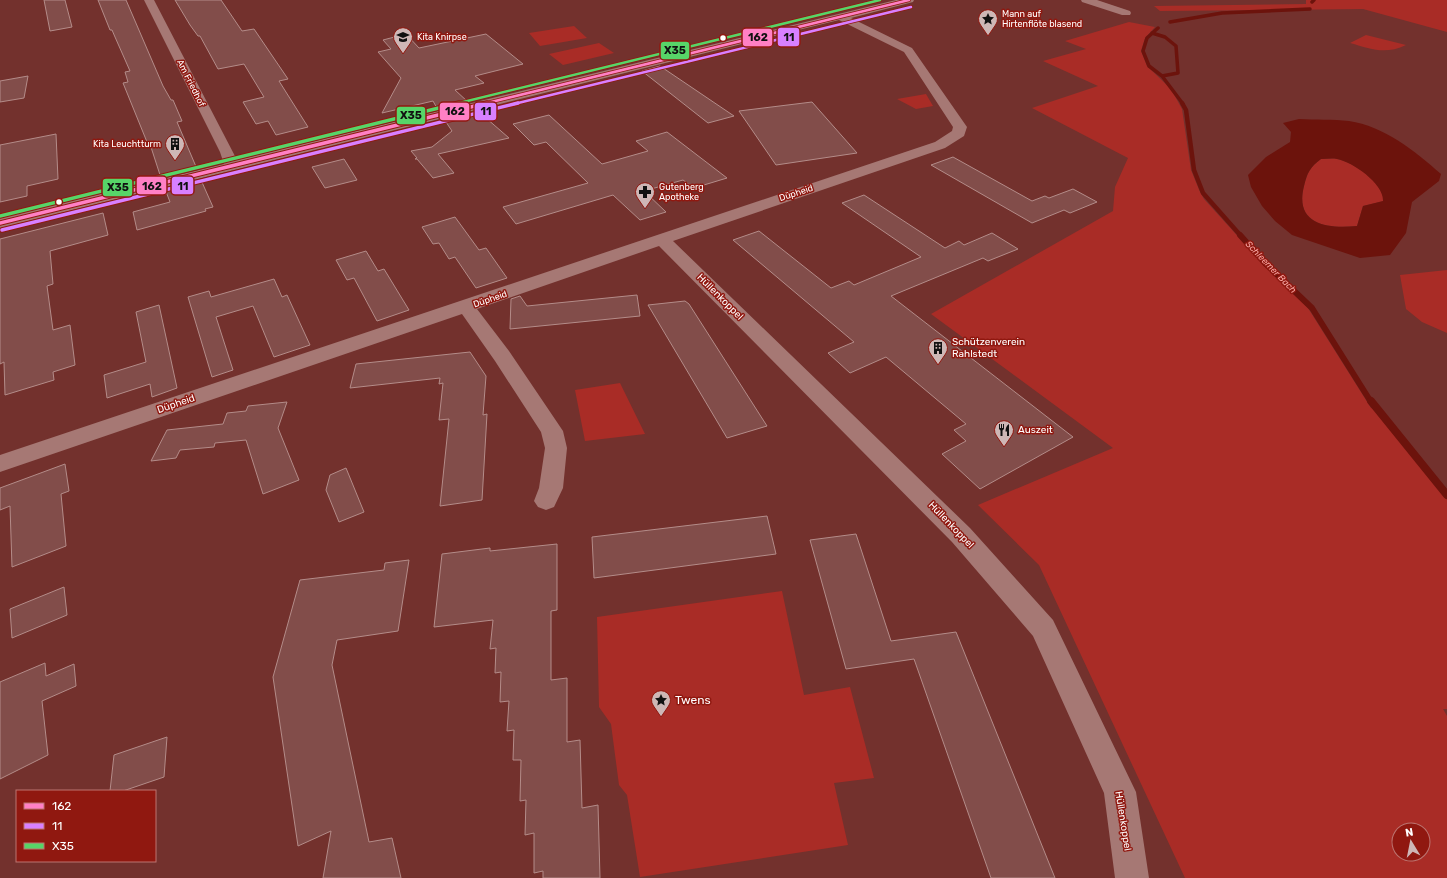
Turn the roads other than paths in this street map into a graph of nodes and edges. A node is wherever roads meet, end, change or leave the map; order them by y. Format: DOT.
graph roads {
  1 [pos="149,0"];
  2 [pos="909,0"];
  3 [pos="1086,0"];
  4 [pos="1126,12"];
  5 [pos="841,17"];
  6 [pos="232,166"];
  7 [pos="0,223"];
  8 [pos="662,240"];
  9 [pos="466,307"];
  10 [pos="0,464"];
  11 [pos="546,501"];
  12 [pos="1132,878"];
  1 -- 6 [label="street, Am Friedhof"];
  2 -- 5 [label="street"];
  3 -- 4 [label="street"];
  5 -- 6 [label="street"];
  5 -- 8 [label="street, Düpheid"];
  6 -- 7 [label="street"];
  8 -- 9 [label="street, Düpheid"];
  8 -- 12 [label="street, Hüllenkoppel"];
  9 -- 10 [label="street, Düpheid"];
  9 -- 11 [label="street, Düpheid"];
}
